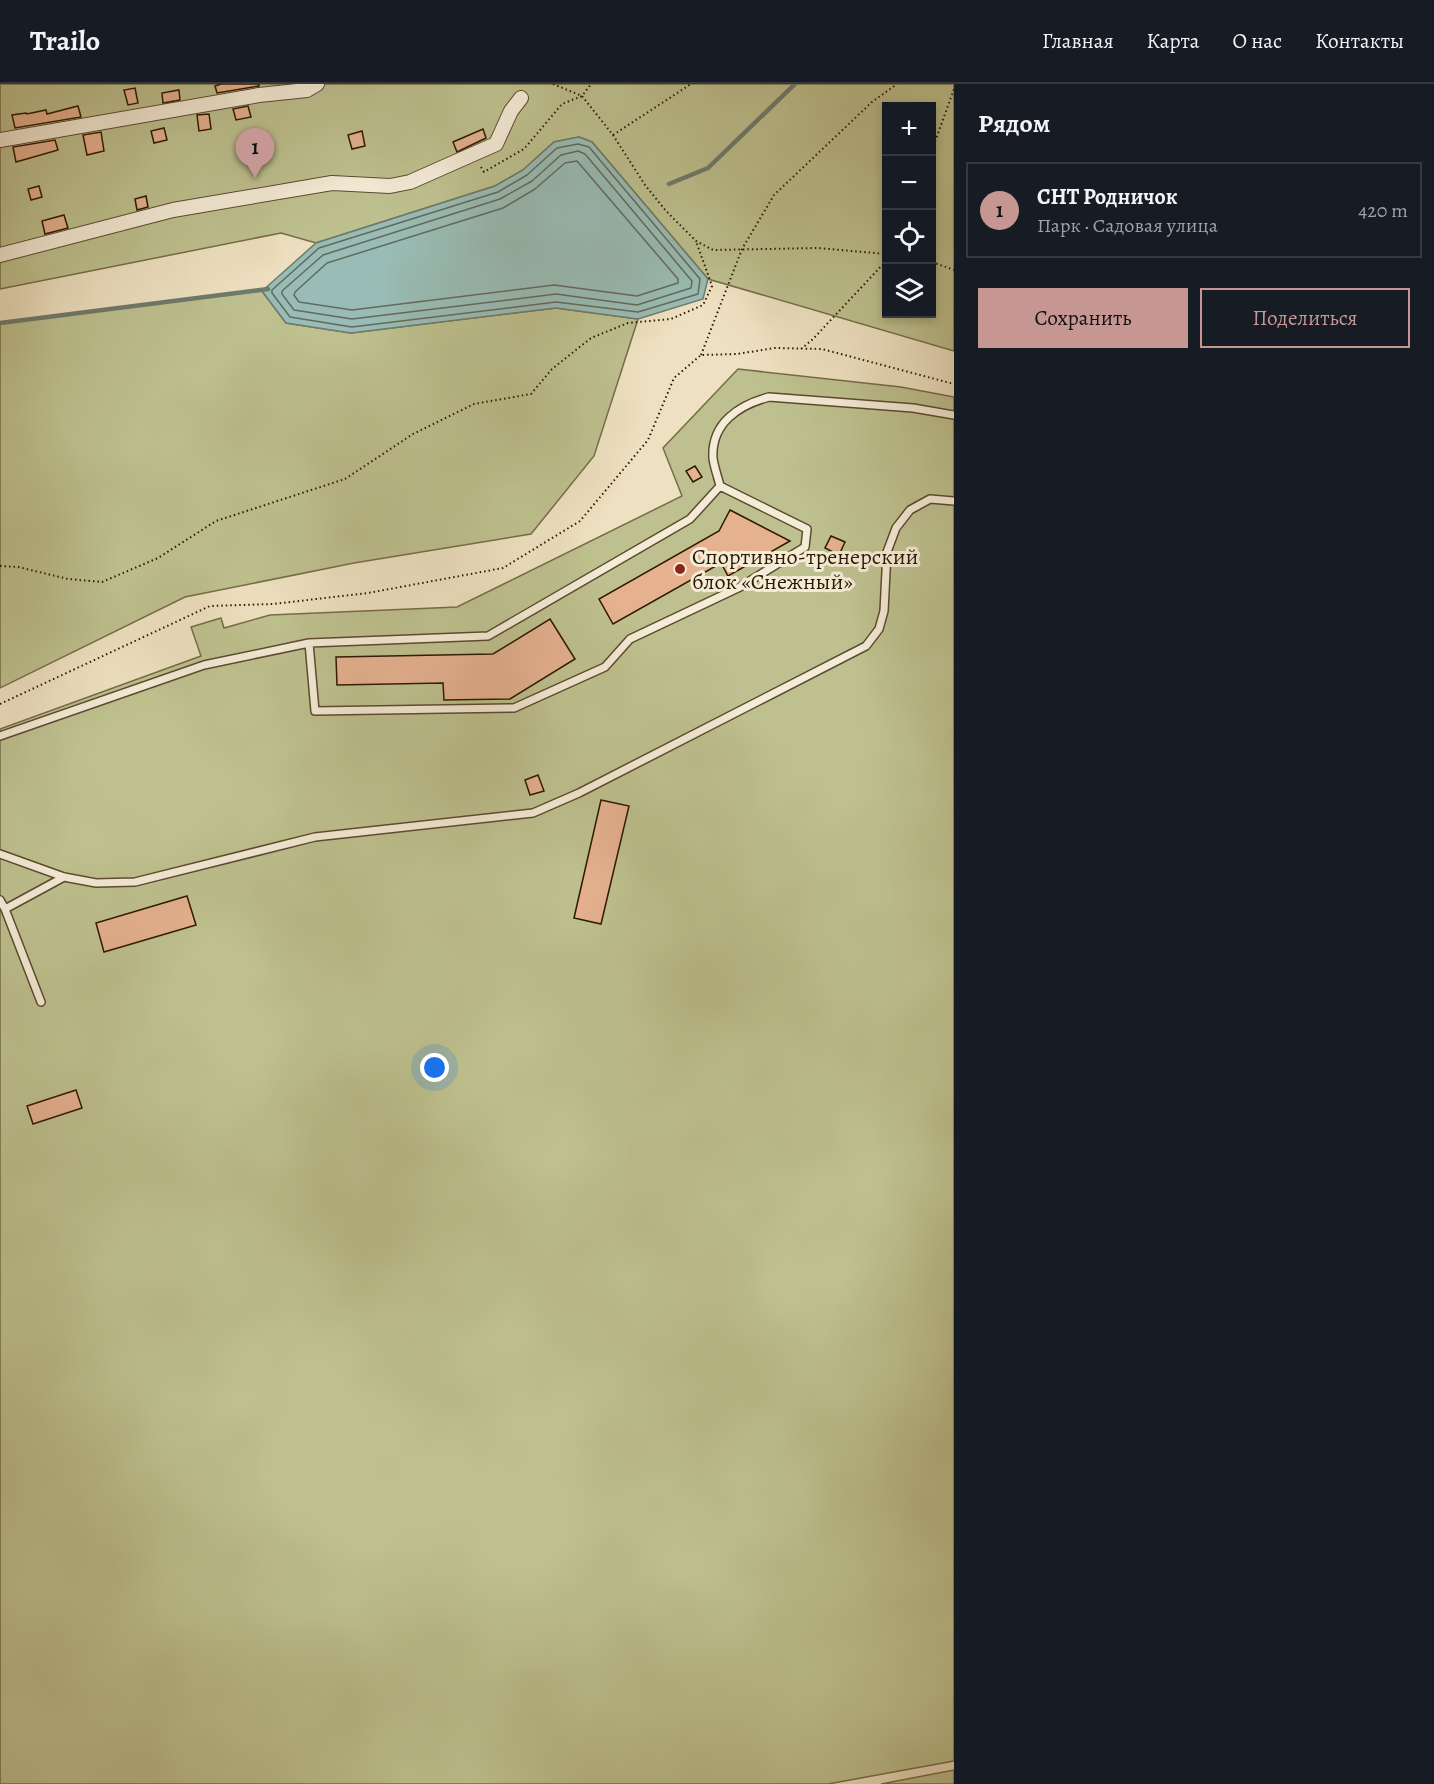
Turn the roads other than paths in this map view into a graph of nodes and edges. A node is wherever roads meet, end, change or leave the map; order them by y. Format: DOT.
graph roads {
  1 [pos="318,84"];
  2 [pos="521,98"];
  3 [pos="0,140"];
  4 [pos="0,255"];
  5 [pos="954,415"];
  6 [pos="720,486"];
  7 [pos="954,501"];
  8 [pos="309,643"];
  9 [pos="0,736"];
  10 [pos="0,854"];
  11 [pos="64,878"];
  12 [pos="0,900"];
  13 [pos="5,909"];
  14 [pos="41,1002"];
  1 -- 3 [label="street"];
  2 -- 4 [label="street"];
  5 -- 6 [label="lane"];
  6 -- 8 [label="lane"];
  6 -- 8 [label="lane"];
  7 -- 11 [label="lane"];
  8 -- 9 [label="lane"];
  10 -- 11 [label="lane"];
  11 -- 13 [label="lane"];
  12 -- 13 [label="lane"];
  13 -- 14 [label="lane"];
}
